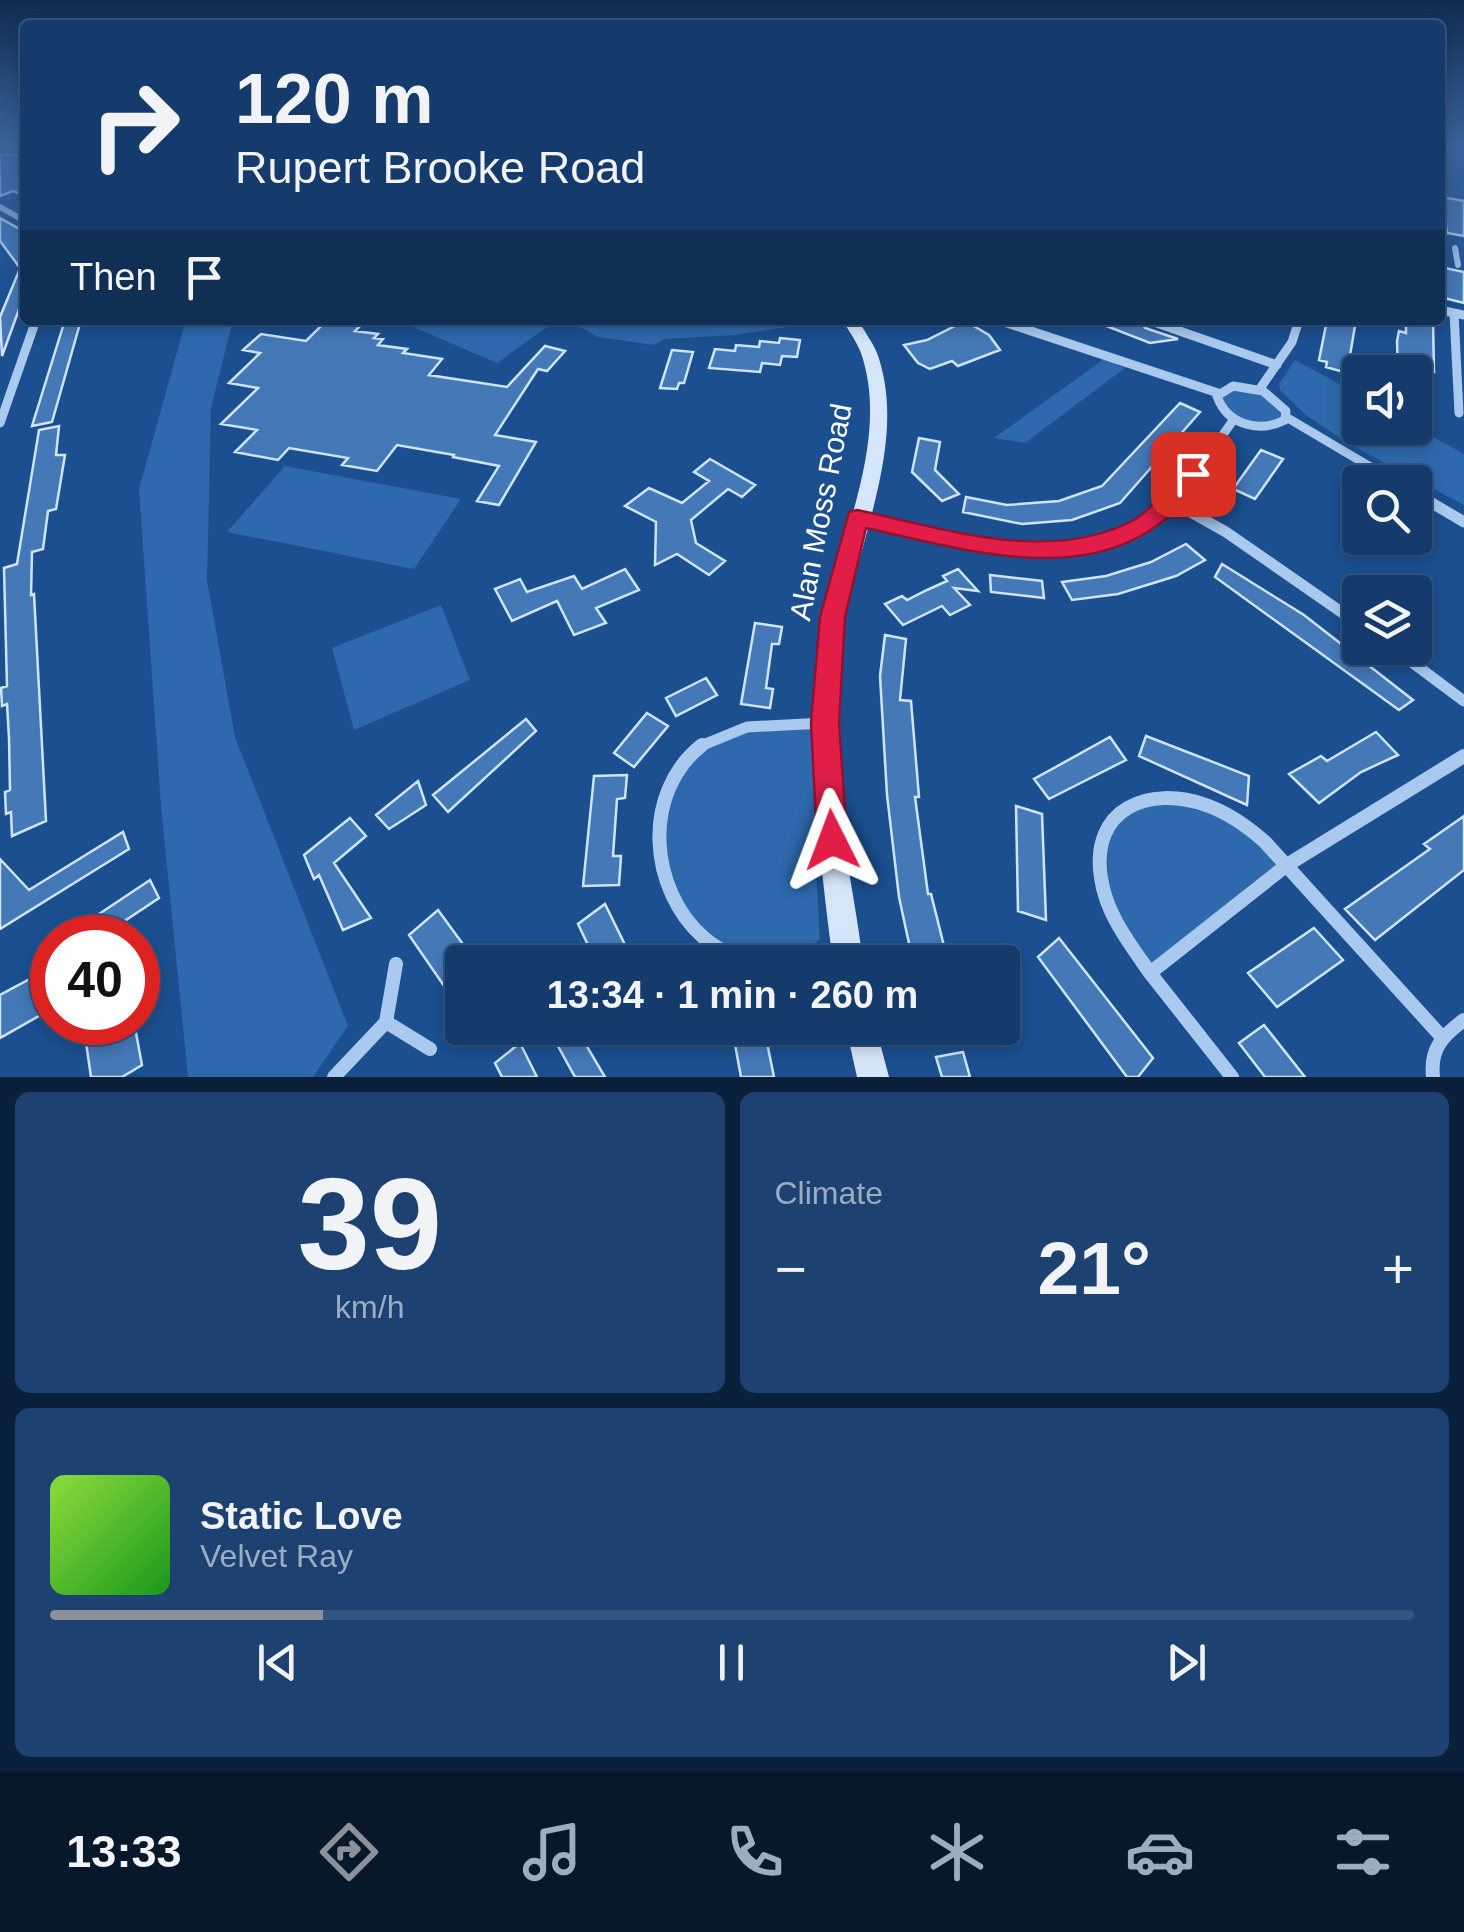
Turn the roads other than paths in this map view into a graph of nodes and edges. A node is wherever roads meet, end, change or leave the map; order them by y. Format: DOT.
graph roads {
  1 [pos="1445,255"];
  2 [pos="1456,257"];
  3 [pos="1459,314"];
  4 [pos="34,325"];
  5 [pos="853,325"];
  6 [pos="1013,325"];
  7 [pos="1162,325"];
  8 [pos="1297,325"];
  9 [pos="1276,365"];
  10 [pos="1259,390"];
  11 [pos="1218,393"];
  12 [pos="1462,396"];
  13 [pos="1460,414"];
  14 [pos="1286,416"];
  15 [pos="1234,419"];
  16 [pos="0,422"];
  17 [pos="1368,465"];
  18 [pos="1173,502"];
  19 [pos="1432,503"];
  20 [pos="857,518"];
  21 [pos="1464,522"];
  22 [pos="1342,613"];
  23 [pos="1415,665"];
  24 [pos="1464,701"];
  25 [pos="825,723"];
  26 [pos="1464,756"];
  27 [pos="1287,865"];
  28 [pos="715,945"];
  29 [pos="846,945"];
  30 [pos="396,964"];
  31 [pos="1150,973"];
  32 [pos="1464,1020"];
  33 [pos="386,1022"];
  34 [pos="1441,1036"];
  35 [pos="865,1045"];
  36 [pos="430,1050"];
  37 [pos="334,1077"];
  38 [pos="873,1077"];
  39 [pos="1232,1077"];
  40 [pos="1433,1077"];
  1 -- 2 [label="street"];
  3 -- 12 [label="street"];
  4 -- 16 [label="street"];
  5 -- 20 [label="street, Alan Moss Road"];
  6 -- 11 [label="street"];
  7 -- 9 [label="street"];
  8 -- 9 [label="street"];
  9 -- 10 [label="street"];
  10 -- 11 [label="street"];
  10 -- 14 [label="street"];
  11 -- 15 [label="street"];
  12 -- 13 [label="street"];
  14 -- 15 [label="street"];
  14 -- 17 [label="street"];
  15 -- 18 [label="street"];
  18 -- 20 [label="street"];
  18 -- 22 [label="street"];
  19 -- 21 [label="street"];
  20 -- 25 [label="street, Alan Moss Road"];
  23 -- 24 [label="street"];
  25 -- 28 [label="street"];
  25 -- 29 [label="street, Alan Moss Road"];
  26 -- 27 [label="street"];
  27 -- 31 [label="street"];
  27 -- 31 [label="street"];
  27 -- 34 [label="street"];
  30 -- 33 [label="street"];
  31 -- 39 [label="street"];
  32 -- 34 [label="street"];
  33 -- 36 [label="street"];
  33 -- 37 [label="street"];
  34 -- 40 [label="street"];
  35 -- 38 [label="street"];
}
